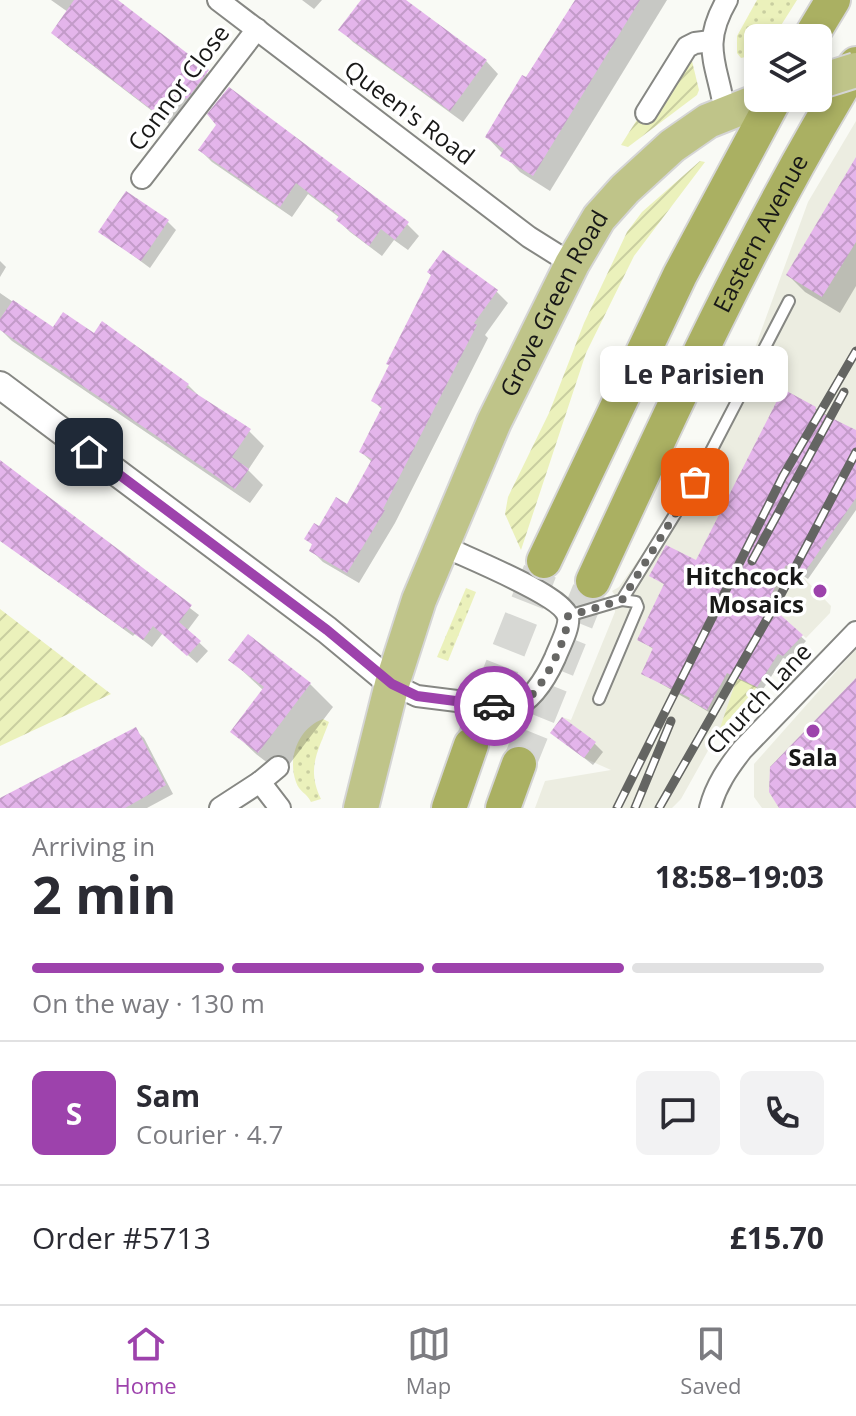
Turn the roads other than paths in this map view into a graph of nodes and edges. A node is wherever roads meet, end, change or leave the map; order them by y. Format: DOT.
graph roads {
  1 [pos="218,0"];
  2 [pos="727,0"];
  3 [pos="833,0"];
  4 [pos="818,24"];
  5 [pos="257,29"];
  6 [pos="711,41"];
  7 [pos="856,64"];
  8 [pos="856,70"];
  9 [pos="832,78"];
  10 [pos="744,106"];
  11 [pos="767,112"];
  12 [pos="646,113"];
  13 [pos="727,113"];
  14 [pos="142,178"];
  15 [pos="572,264"];
  16 [pos="789,301"];
  17 [pos="0,385"];
  18 [pos="441,545"];
  19 [pos="544,561"];
  20 [pos="593,581"];
  21 [pos="622,600"];
  22 [pos="568,616"];
  23 [pos="856,632"];
  24 [pos="392,684"];
  25 [pos="599,699"];
  26 [pos="471,745"];
  27 [pos="519,764"];
  28 [pos="278,767"];
  29 [pos="260,782"];
  30 [pos="220,808"];
  31 [pos="280,808"];
  32 [pos="361,808"];
  33 [pos="449,808"];
  34 [pos="503,808"];
  35 [pos="710,808"];
  1 -- 5 [label="street, Queen's Road"];
  2 -- 6 [label="street"];
  3 -- 4 [label="highway"];
  5 -- 14 [label="street, Connor Close"];
  5 -- 15 [label="street, Queen's Road"];
  6 -- 12 [label="street"];
  6 -- 13 [label="street"];
  7 -- 20 [label="highway, Eastern Avenue"];
  8 -- 9 [label="main road, bridge"];
  10 -- 13 [label="main road, Grove Green Road"];
  11 -- 19 [label="highway"];
  13 -- 15 [label="main road, Grove Green Road"];
  15 -- 18 [label="main road, Grove Green Road"];
  16 -- 21 [label="lane"];
  17 -- 24 [label="street"];
  18 -- 22 [label="street"];
  18 -- 24 [label="main road, Grove Green Road"];
  21 -- 22 [label="lane"];
  21 -- 25 [label="lane"];
  22 -- 24 [label="street"];
  23 -- 35 [label="street, Church Lane"];
  24 -- 32 [label="main road, Grove Green Road"];
  26 -- 33 [label="highway"];
  27 -- 34 [label="highway"];
  28 -- 29 [label="street"];
  29 -- 30 [label="street"];
  29 -- 31 [label="street"];
}
